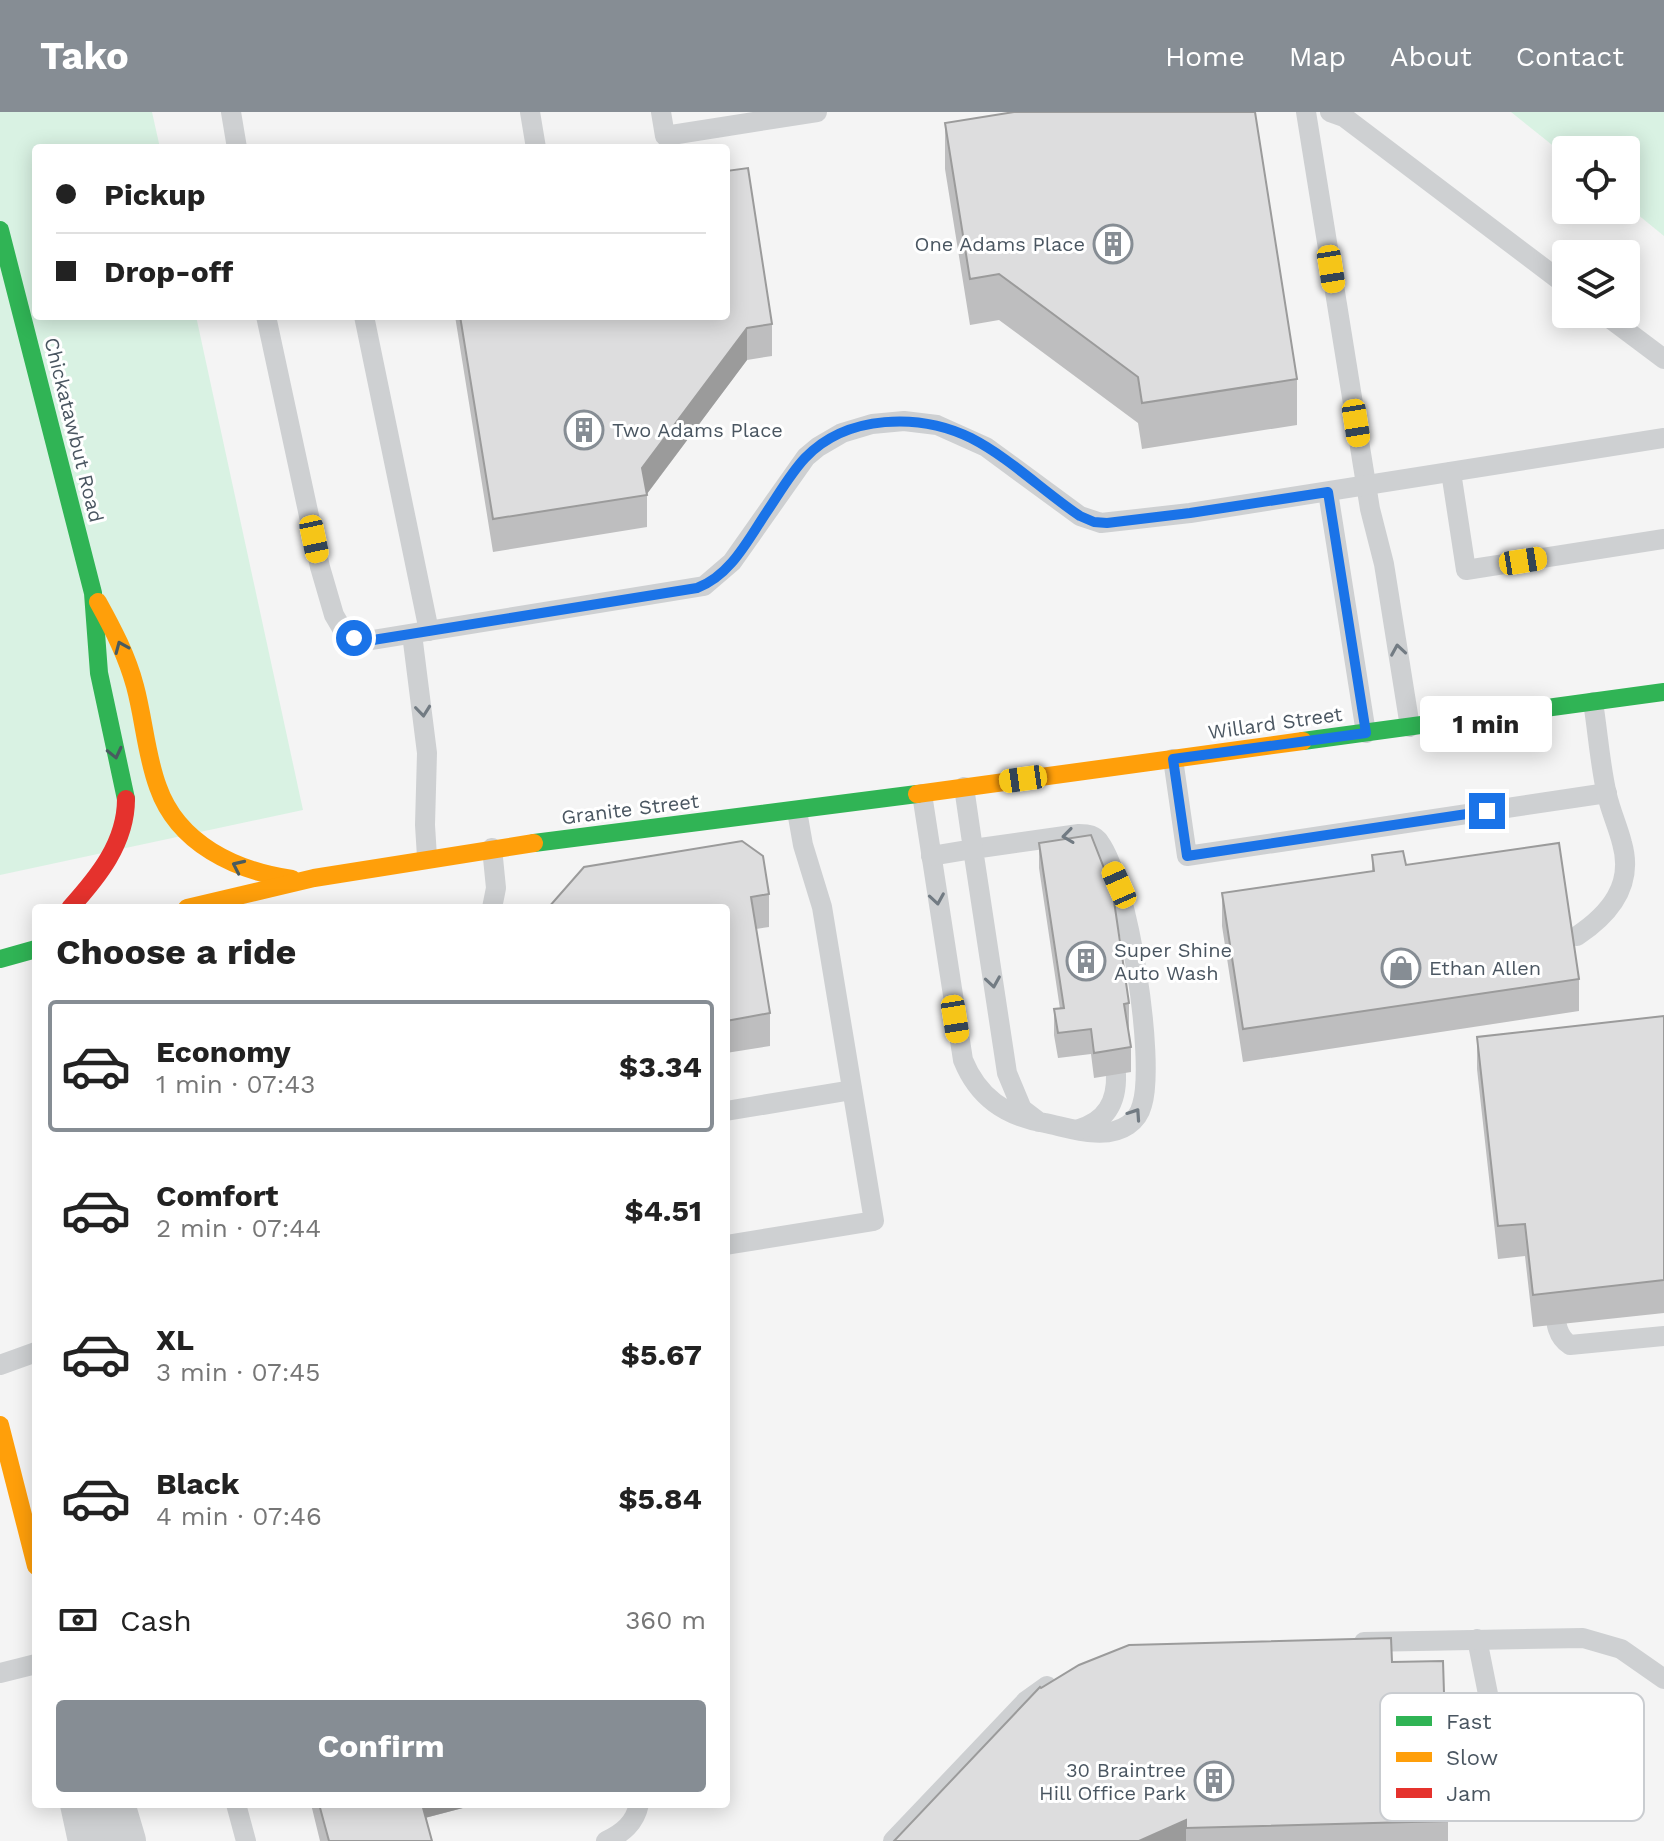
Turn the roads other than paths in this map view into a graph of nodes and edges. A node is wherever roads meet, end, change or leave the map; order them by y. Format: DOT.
graph roads {
  1 [pos="231,112"];
  2 [pos="530,112"];
  3 [pos="661,112"];
  4 [pos="817,112"];
  5 [pos="1317,113"];
  6 [pos="236,144"];
  7 [pos="535,144"];
  8 [pos="0,230"];
  9 [pos="1552,274"];
  10 [pos="267,320"];
  11 [pos="365,320"];
  12 [pos="1623,328"];
  13 [pos="1664,359"];
  14 [pos="1664,438"];
  15 [pos="1451,472"];
  16 [pos="1366,486"];
  17 [pos="1328,492"];
  18 [pos="1664,539"];
  19 [pos="93,593"];
  20 [pos="421,632"];
  21 [pos="1664,692"];
  22 [pos="1593,702"];
  23 [pos="1410,727"];
  24 [pos="1366,733"];
  25 [pos="1173,759"];
  26 [pos="1081,771"];
  27 [pos="964,787"];
  28 [pos="1607,793"];
  29 [pos="922,794"];
  30 [pos="797,811"];
  31 [pos="492,848"];
  32 [pos="973,849"];
  33 [pos="931,856"];
  34 [pos="427,857"];
  35 [pos="314,878"];
  36 [pos="73,904"];
  37 [pos="204,904"];
  38 [pos="493,904"];
  39 [pos="1577,936"];
  40 [pos="32,940"];
  41 [pos="32,950"];
  42 [pos="3,958"];
  43 [pos="1116,1074"];
  44 [pos="852,1090"];
  45 [pos="730,1110"];
  46 [pos="1039,1122"];
  47 [pos="1079,1129"];
  48 [pos="730,1244"];
  49 [pos="1552,1278"];
  50 [pos="1664,1336"];
  51 [pos="32,1353"];
  52 [pos="0,1365"];
  53 [pos="0,1425"];
  54 [pos="32,1550"];
  55 [pos="1477,1639"];
  56 [pos="1351,1642"];
  57 [pos="32,1665"];
  58 [pos="0,1673"];
  59 [pos="1063,1679"];
  60 [pos="1664,1679"];
  61 [pos="1488,1693"];
  62 [pos="81,1808"];
  63 [pos="116,1808"];
  64 [pos="237,1808"];
  65 [pos="637,1808"];
  66 [pos="88,1841"];
  67 [pos="126,1841"];
  68 [pos="246,1841"];
  69 [pos="606,1841"];
  70 [pos="893,1841"];
  1 -- 6 [label="lane"];
  2 -- 7 [label="lane"];
  3 -- 4 [label="lane"];
  5 -- 9 [label="lane"];
  5 -- 16 [label="lane"];
  8 -- 19 [label="main road, Chickatawbut Road"];
  10 -- 20 [label="lane"];
  11 -- 20 [label="lane"];
  12 -- 13 [label="lane"];
  14 -- 15 [label="lane"];
  15 -- 16 [label="lane"];
  15 -- 18 [label="lane"];
  16 -- 17 [label="lane"];
  23 -- 16 [label="lane, one-way"];
  17 -- 20 [label="lane"];
  17 -- 24 [label="lane"];
  35 -- 19 [label="main road, Chickatawbut Road, one-way"];
  19 -- 36 [label="main road, Chickatawbut Road, one-way"];
  20 -- 34 [label="lane, one-way"];
  21 -- 22 [label="main road, Willard Street"];
  22 -- 23 [label="main road, Willard Street"];
  22 -- 28 [label="lane"];
  23 -- 24 [label="main road, Willard Street"];
  24 -- 25 [label="main road, Willard Street"];
  25 -- 26 [label="main road, Willard Street"];
  25 -- 28 [label="lane"];
  26 -- 27 [label="main road, Granite Street"];
  27 -- 29 [label="main road, Granite Street"];
  27 -- 32 [label="lane"];
  28 -- 39 [label="lane"];
  29 -- 30 [label="main road, Granite Street"];
  29 -- 33 [label="lane"];
  30 -- 31 [label="main road, Granite Street"];
  30 -- 44 [label="lane"];
  31 -- 34 [label="main road, Granite Street"];
  31 -- 38 [label="lane"];
  32 -- 33 [label="lane"];
  32 -- 46 [label="lane, one-way"];
  47 -- 32 [label="lane, one-way"];
  33 -- 46 [label="lane, one-way"];
  34 -- 35 [label="main road, Granite Street"];
  35 -- 37 [label="main road, Granite Street"];
  40 -- 42 [label="main road"];
  41 -- 42 [label="main road"];
  43 -- 47 [label="lane"];
  44 -- 45 [label="lane"];
  44 -- 48 [label="lane"];
  46 -- 47 [label="lane"];
  49 -- 50 [label="lane"];
  51 -- 52 [label="lane"];
  53 -- 54 [label="main road"];
  55 -- 56 [label="lane"];
  55 -- 60 [label="lane"];
  55 -- 61 [label="lane"];
  57 -- 58 [label="lane"];
  59 -- 70 [label="lane"];
  62 -- 66 [label="street"];
  63 -- 67 [label="street"];
  64 -- 68 [label="lane"];
  65 -- 69 [label="lane"];
}
